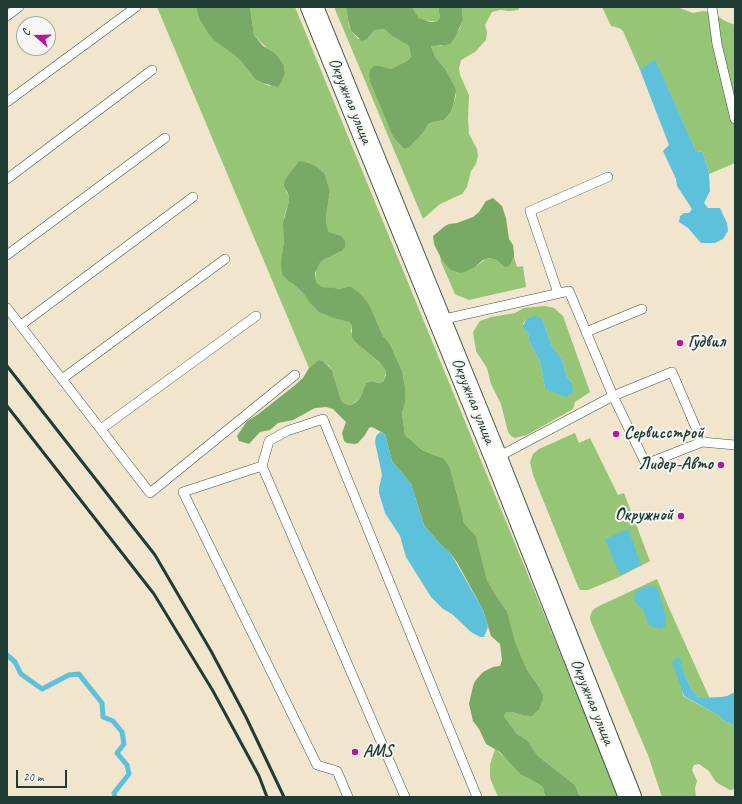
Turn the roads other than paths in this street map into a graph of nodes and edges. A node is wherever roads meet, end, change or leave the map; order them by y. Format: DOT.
graph roads {
  1 [pos="19,7"];
  2 [pos="136,7"];
  3 [pos="312,7"];
  4 [pos="712,7"];
  5 [pos="7,16"];
  6 [pos="152,70"];
  7 [pos="7,102"];
  8 [pos="735,119"];
  9 [pos="165,138"];
  10 [pos="608,177"];
  11 [pos="7,179"];
  12 [pos="193,197"];
  13 [pos="7,255"];
  14 [pos="225,259"];
  15 [pos="558,293"];
  16 [pos="7,308"];
  17 [pos="642,309"];
  18 [pos="256,316"];
  19 [pos="440,320"];
  20 [pos="21,326"];
  21 [pos="586,332"];
  22 [pos="295,376"];
  23 [pos="62,379"];
  24 [pos="613,396"];
  25 [pos="101,429"];
  26 [pos="702,442"];
  27 [pos="735,445"];
  28 [pos="496,458"];
  29 [pos="262,466"];
  30 [pos="348,797"];
  31 [pos="405,797"];
  32 [pos="477,797"];
  33 [pos="630,797"];
  1 -- 5 [label="lane"];
  2 -- 7 [label="lane"];
  3 -- 19 [label="main road, Окружная улица"];
  4 -- 8 [label="lane"];
  6 -- 11 [label="lane"];
  9 -- 13 [label="lane"];
  10 -- 15 [label="lane"];
  12 -- 20 [label="lane"];
  14 -- 23 [label="lane"];
  15 -- 19 [label="lane"];
  15 -- 21 [label="lane"];
  16 -- 20 [label="lane"];
  17 -- 21 [label="lane"];
  18 -- 25 [label="lane"];
  19 -- 28 [label="main road, Окружная улица"];
  20 -- 23 [label="lane"];
  21 -- 24 [label="lane"];
  22 -- 25 [label="lane"];
  23 -- 25 [label="lane"];
  24 -- 26 [label="lane"];
  24 -- 26 [label="lane"];
  24 -- 28 [label="lane"];
  26 -- 27 [label="lane"];
  28 -- 33 [label="main road, Окружная улица"];
  29 -- 30 [label="lane"];
  29 -- 31 [label="lane"];
  29 -- 32 [label="lane"];
}
